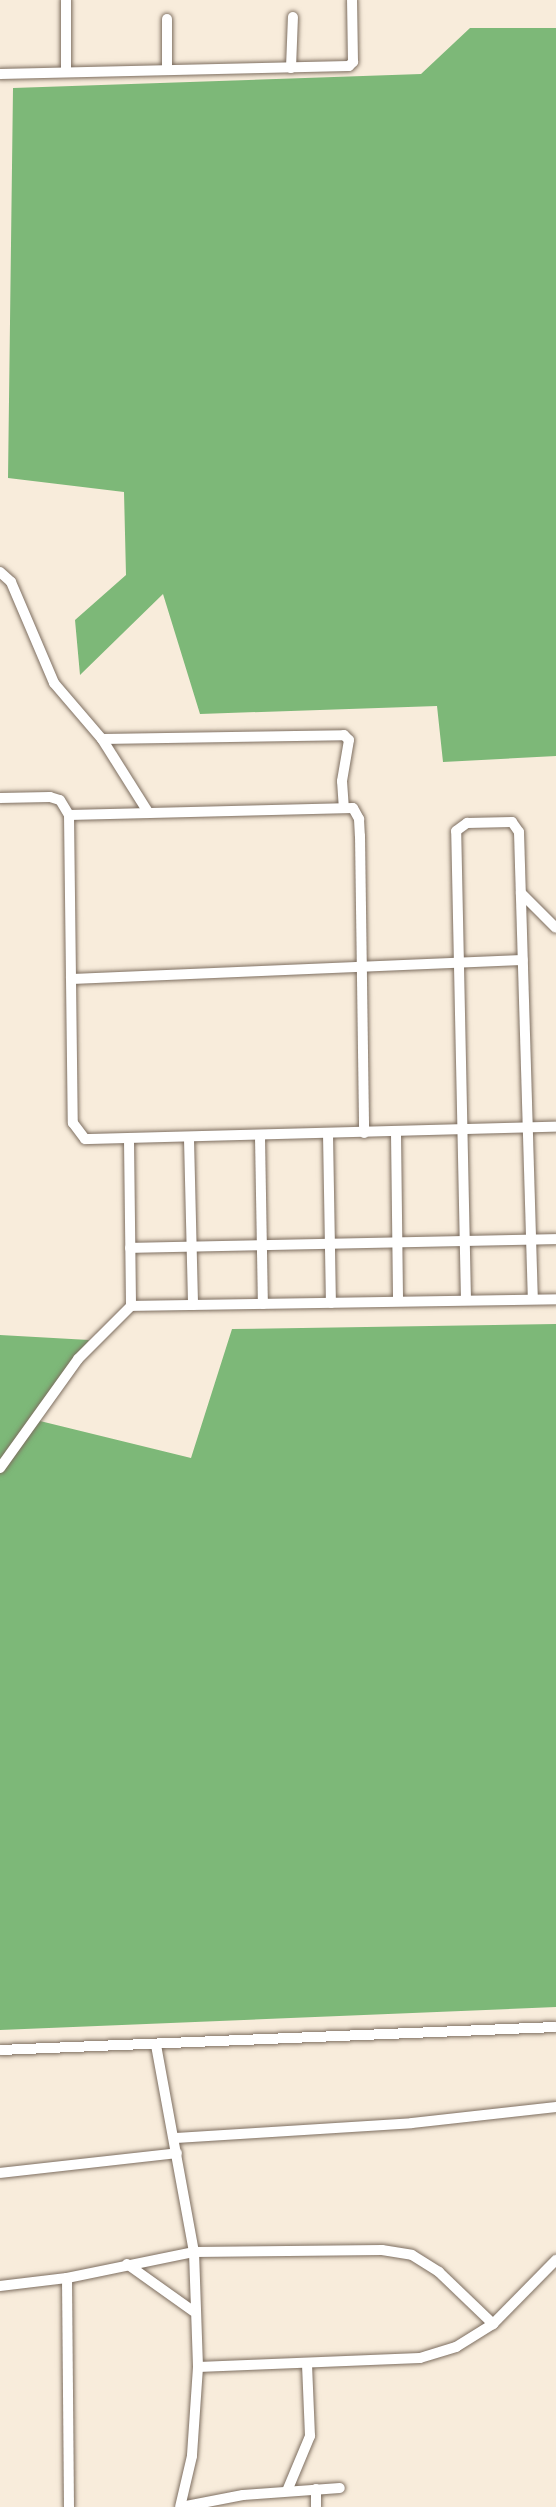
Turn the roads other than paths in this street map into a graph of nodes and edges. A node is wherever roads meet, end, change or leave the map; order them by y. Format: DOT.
graph roads {
  1 [pos="66,0"];
  2 [pos="352,0"];
  3 [pos="293,17"];
  4 [pos="167,19"];
  5 [pos="292,68"];
  6 [pos="167,69"];
  7 [pos="66,72"];
  8 [pos="0,74"];
  9 [pos="0,572"];
  10 [pos="102,739"];
  11 [pos="0,798"];
  12 [pos="344,807"];
  13 [pos="148,812"];
  14 [pos="69,815"];
  15 [pos="521,892"];
  16 [pos="556,928"];
  17 [pos="523,960"];
  18 [pos="459,961"];
  19 [pos="361,966"];
  20 [pos="71,979"];
  21 [pos="556,1127"];
  22 [pos="529,1128"];
  23 [pos="461,1131"];
  24 [pos="364,1133"];
  25 [pos="396,1133"];
  26 [pos="328,1134"];
  27 [pos="260,1137"];
  28 [pos="189,1139"];
  29 [pos="129,1140"];
  30 [pos="532,1239"];
  31 [pos="556,1239"];
  32 [pos="464,1241"];
  33 [pos="397,1242"];
  34 [pos="330,1244"];
  35 [pos="261,1245"];
  36 [pos="192,1247"];
  37 [pos="130,1248"];
  38 [pos="533,1299"];
  39 [pos="556,1299"];
  40 [pos="466,1300"];
  41 [pos="398,1301"];
  42 [pos="331,1303"];
  43 [pos="262,1304"];
  44 [pos="193,1305"];
  45 [pos="131,1306"];
  46 [pos="0,1468"];
  47 [pos="556,2027"];
  48 [pos="156,2045"];
  49 [pos="0,2050"];
  50 [pos="556,2107"];
  51 [pos="176,2138"];
  52 [pos="177,2153"];
  53 [pos="0,2173"];
  54 [pos="194,2252"];
  55 [pos="556,2260"];
  56 [pos="127,2264"];
  57 [pos="67,2278"];
  58 [pos="0,2286"];
  59 [pos="193,2311"];
  60 [pos="493,2324"];
  61 [pos="307,2364"];
  62 [pos="198,2367"];
  63 [pos="340,2488"];
  64 [pos="316,2489"];
  65 [pos="288,2491"];
  66 [pos="69,2507"];
  67 [pos="180,2507"];
  68 [pos="316,2507"];
  1 -- 7 [label="street"];
  2 -- 5 [label="street"];
  3 -- 5 [label="street"];
  4 -- 6 [label="street"];
  5 -- 6 [label="street"];
  6 -- 7 [label="street"];
  7 -- 8 [label="street"];
  9 -- 10 [label="street"];
  10 -- 12 [label="street"];
  10 -- 13 [label="street"];
  11 -- 14 [label="street"];
  12 -- 13 [label="street"];
  12 -- 19 [label="street"];
  13 -- 14 [label="street"];
  14 -- 20 [label="street"];
  15 -- 16 [label="street"];
  15 -- 17 [label="street"];
  15 -- 18 [label="street"];
  17 -- 18 [label="street"];
  17 -- 22 [label="street"];
  18 -- 19 [label="street"];
  18 -- 23 [label="street"];
  19 -- 20 [label="street"];
  19 -- 24 [label="street"];
  20 -- 29 [label="street"];
  21 -- 22 [label="street"];
  22 -- 23 [label="street"];
  22 -- 30 [label="street"];
  23 -- 25 [label="street"];
  23 -- 32 [label="street"];
  24 -- 25 [label="street"];
  24 -- 26 [label="street"];
  25 -- 33 [label="street"];
  26 -- 27 [label="street"];
  26 -- 34 [label="street"];
  27 -- 28 [label="street"];
  27 -- 35 [label="street"];
  28 -- 29 [label="street"];
  28 -- 36 [label="street"];
  29 -- 37 [label="street"];
  30 -- 31 [label="street"];
  30 -- 32 [label="street"];
  30 -- 38 [label="street"];
  32 -- 33 [label="street"];
  32 -- 40 [label="street"];
  33 -- 34 [label="street"];
  33 -- 41 [label="street"];
  34 -- 35 [label="street"];
  34 -- 42 [label="street"];
  35 -- 36 [label="street"];
  35 -- 43 [label="street"];
  36 -- 37 [label="street"];
  36 -- 44 [label="street"];
  37 -- 45 [label="street"];
  38 -- 39 [label="street"];
  38 -- 40 [label="street"];
  40 -- 41 [label="street"];
  41 -- 42 [label="street"];
  42 -- 43 [label="street"];
  43 -- 44 [label="street"];
  44 -- 45 [label="street"];
  45 -- 46 [label="street"];
  47 -- 48 [label="street"];
  48 -- 49 [label="street"];
  48 -- 51 [label="street"];
  50 -- 51 [label="street"];
  51 -- 52 [label="street"];
  52 -- 53 [label="street"];
  52 -- 54 [label="street"];
  54 -- 56 [label="street"];
  54 -- 59 [label="street"];
  54 -- 60 [label="street"];
  55 -- 60 [label="street"];
  56 -- 57 [label="street"];
  56 -- 59 [label="street"];
  57 -- 58 [label="street"];
  57 -- 66 [label="street"];
  59 -- 62 [label="street"];
  60 -- 61 [label="street"];
  61 -- 62 [label="street"];
  61 -- 65 [label="street"];
  62 -- 67 [label="street"];
  63 -- 64 [label="street"];
  64 -- 65 [label="street"];
  64 -- 68 [label="street"];
  65 -- 67 [label="street"];
}
